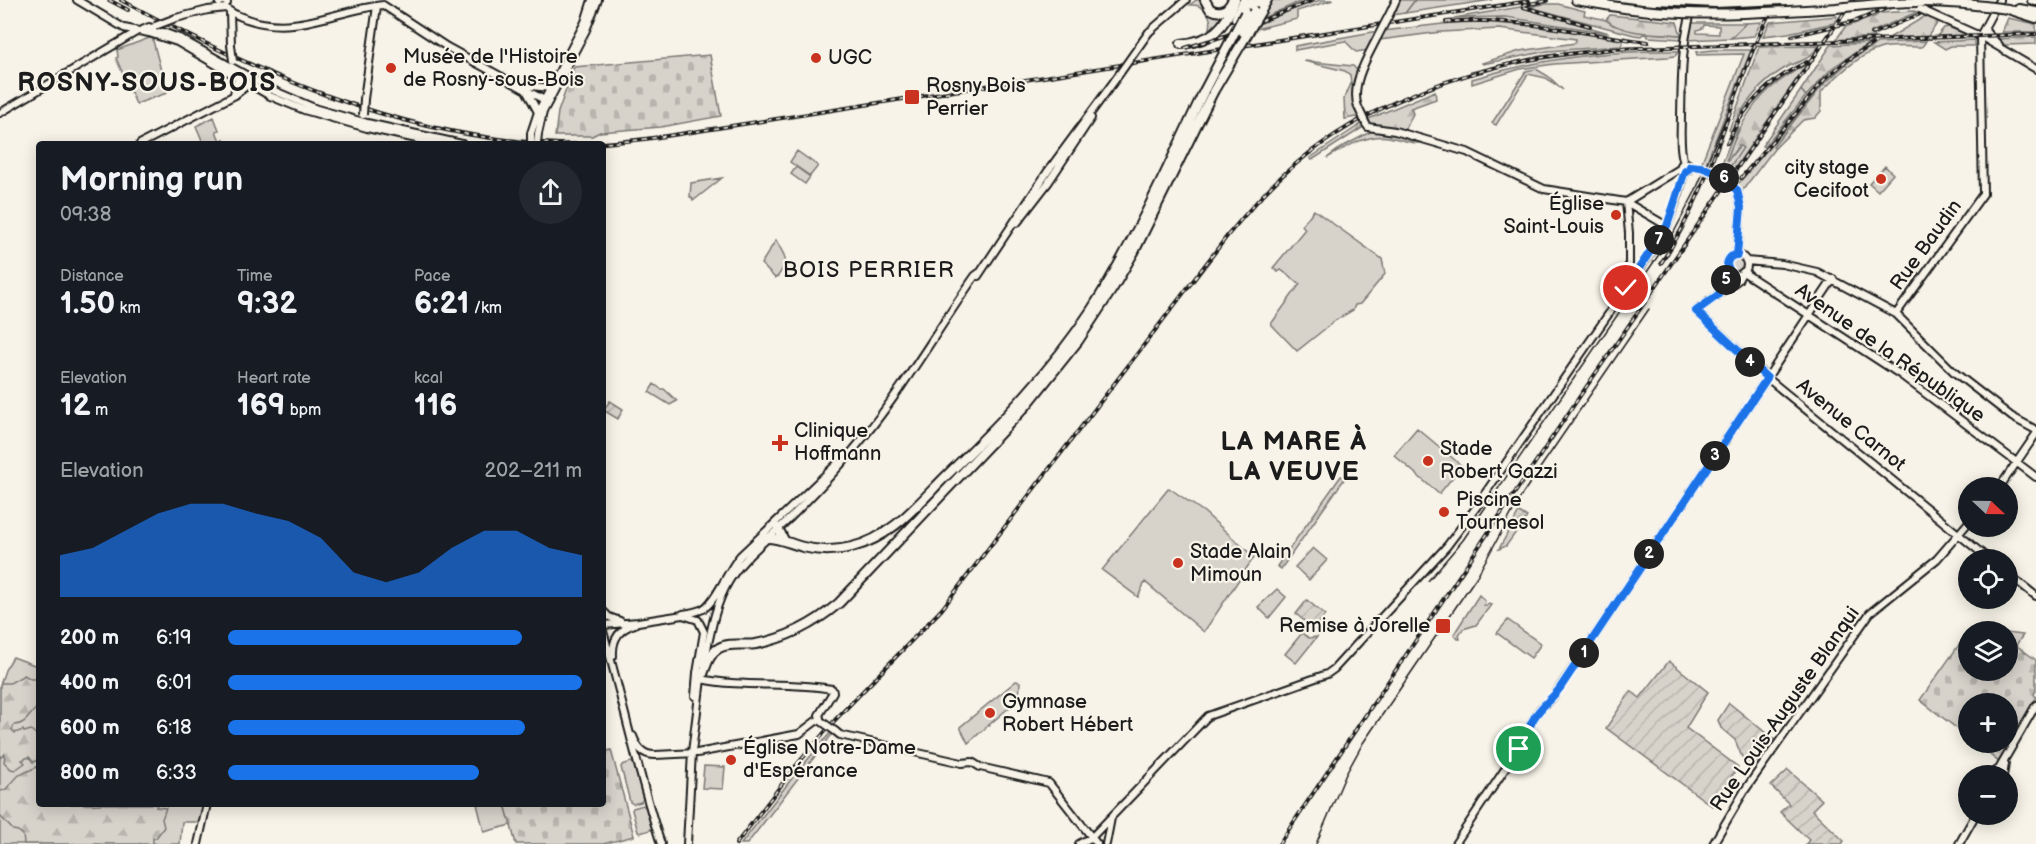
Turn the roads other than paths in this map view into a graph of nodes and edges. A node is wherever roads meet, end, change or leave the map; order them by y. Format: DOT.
graph roads {
  1 [pos="77,0"];
  2 [pos="234,0"];
  3 [pos="592,0"];
  4 [pos="598,0"];
  5 [pos="1186,0"];
  6 [pos="1205,0"];
  7 [pos="1234,0"];
  8 [pos="1244,0"];
  9 [pos="1252,0"];
  10 [pos="1260,0"];
  11 [pos="1267,0"];
  12 [pos="1396,0"];
  13 [pos="1576,0"];
  14 [pos="1656,0"];
  15 [pos="1695,0"];
  16 [pos="1782,0"];
  17 [pos="1903,0"];
  18 [pos="1999,0"];
  19 [pos="1597,2"];
  20 [pos="217,4"];
  21 [pos="381,4"];
  22 [pos="228,8"];
  23 [pos="2008,9"];
  24 [pos="1258,10"];
  25 [pos="2036,12"];
  26 [pos="2036,18"];
  27 [pos="152,27"];
  28 [pos="1985,27"];
  29 [pos="138,31"];
  30 [pos="1980,36"];
  31 [pos="1181,44"];
  32 [pos="2009,53"];
  33 [pos="234,65"];
  34 [pos="2036,69"];
  35 [pos="487,70"];
  36 [pos="228,72"];
  37 [pos="249,79"];
  38 [pos="527,91"];
  39 [pos="552,91"];
  40 [pos="1209,92"];
  41 [pos="234,94"];
  42 [pos="546,102"];
  43 [pos="538,112"];
  44 [pos="0,113"];
  45 [pos="362,121"];
  46 [pos="534,134"];
  47 [pos="146,141"];
  48 [pos="429,141"];
  49 [pos="448,141"];
  50 [pos="532,141"];
  51 [pos="536,141"];
  52 [pos="1685,167"];
  53 [pos="1626,202"];
  54 [pos="1667,226"];
  55 [pos="1737,255"];
  56 [pos="1746,261"];
  57 [pos="1743,272"];
  58 [pos="979,273"];
  59 [pos="1731,273"];
  60 [pos="1632,279"];
  61 [pos="1833,279"];
  62 [pos="969,285"];
  63 [pos="1718,295"];
  64 [pos="957,309"];
  65 [pos="1896,314"];
  66 [pos="1809,315"];
  67 [pos="934,337"];
  68 [pos="1767,378"];
  69 [pos="2036,432"];
  70 [pos="852,450"];
  71 [pos="2017,461"];
  72 [pos="2006,477"];
  73 [pos="2036,477"];
  74 [pos="778,528"];
  75 [pos="1958,533"];
  76 [pos="1958,535"];
  77 [pos="1963,537"];
  78 [pos="767,538"];
  79 [pos="784,540"];
  80 [pos="752,543"];
  81 [pos="1977,549"];
  82 [pos="2018,582"];
  83 [pos="2036,596"];
  84 [pos="606,614"];
  85 [pos="683,615"];
  86 [pos="638,622"];
  87 [pos="606,623"];
  88 [pos="606,641"];
  89 [pos="699,676"];
  90 [pos="617,678"];
  91 [pos="2036,705"];
  92 [pos="2036,712"];
  93 [pos="821,721"];
  94 [pos="630,730"];
  95 [pos="693,743"];
  96 [pos="692,752"];
  97 [pos="678,753"];
  98 [pos="2003,765"];
  99 [pos="2004,765"];
  100 [pos="206,807"];
  101 [pos="1111,817"];
  102 [pos="1968,825"];
  103 [pos="1092,837"];
  104 [pos="198,844"];
  105 [pos="661,844"];
  106 [pos="687,844"];
  107 [pos="1079,844"];
  108 [pos="1097,844"];
  109 [pos="1106,844"];
  110 [pos="1455,844"];
  111 [pos="1713,844"];
  112 [pos="1957,844"];
  1 -- 29 [label="street"];
  2 -- 22 [label="street"];
  3 -- 39 [label="street"];
  4 -- 39 [label="street"];
  5 -- 58 [label="street, bridge"];
  6 -- 7 [label="highway"];
  7 -- 31 [label="highway"];
  8 -- 40 [label="highway, bridge"];
  9 -- 40 [label="highway, bridge"];
  10 -- 24 [label="highway"];
  11 -- 24 [label="highway"];
  12 -- 53 [label="street, bridge"];
  13 -- 19 [label="highway"];
  14 -- 16 [label="highway, bridge"];
  15 -- 52 [label="street"];
  17 -- 30 [label="street, bridge"];
  18 -- 28 [label="street"];
  19 -- 23 [label="highway, bridge"];
  20 -- 22 [label="street"];
  20 -- 27 [label="street, bridge"];
  21 -- 22 [label="street"];
  21 -- 35 [label="street"];
  21 -- 45 [label="street, bridge"];
  22 -- 33 [label="street, bridge"];
  23 -- 25 [label="highway"];
  23 -- 26 [label="highway"];
  24 -- 40 [label="highway, bridge"];
  27 -- 29 [label="street"];
  27 -- 33 [label="street"];
  28 -- 30 [label="street"];
  28 -- 32 [label="street"];
  29 -- 36 [label="street"];
  29 -- 44 [label="street"];
  30 -- 32 [label="street"];
  30 -- 65 [label="street, Rue Baudin"];
  32 -- 34 [label="street"];
  33 -- 37 [label="street"];
  35 -- 38 [label="street"];
  35 -- 39 [label="street"];
  36 -- 37 [label="street"];
  36 -- 41 [label="street"];
  37 -- 41 [label="street"];
  37 -- 41 [label="street"];
  37 -- 45 [label="street"];
  37 -- 45 [label="street"];
  38 -- 42 [label="street"];
  38 -- 43 [label="street"];
  39 -- 42 [label="street"];
  40 -- 79 [label="highway"];
  40 -- 89 [label="highway"];
  41 -- 47 [label="street"];
  42 -- 43 [label="street"];
  42 -- 46 [label="street"];
  43 -- 46 [label="street"];
  45 -- 48 [label="street"];
  45 -- 49 [label="street"];
  46 -- 50 [label="street, bridge"];
  46 -- 51 [label="street, bridge"];
  52 -- 53 [label="street"];
  52 -- 54 [label="street"];
  52 -- 55 [label="street, bridge"];
  53 -- 54 [label="street"];
  53 -- 60 [label="street"];
  54 -- 60 [label="street"];
  55 -- 56 [label="street"];
  55 -- 59 [label="street"];
  56 -- 57 [label="street"];
  56 -- 61 [label="street"];
  57 -- 59 [label="street"];
  57 -- 63 [label="street"];
  57 -- 66 [label="street, Avenue de la République"];
  58 -- 62 [label="street"];
  58 -- 64 [label="street"];
  59 -- 63 [label="street"];
  60 -- 101 [label="street"];
  61 -- 65 [label="street"];
  61 -- 66 [label="street"];
  62 -- 64 [label="street"];
  62 -- 67 [label="street"];
  63 -- 68 [label="street, Avenue Carnot"];
  64 -- 67 [label="street"];
  65 -- 69 [label="street"];
  66 -- 68 [label="street"];
  66 -- 71 [label="street, Avenue de la République"];
  67 -- 70 [label="street"];
  68 -- 75 [label="street, Avenue Carnot"];
  68 -- 110 [label="street"];
  69 -- 71 [label="street"];
  70 -- 74 [label="street"];
  70 -- 80 [label="street"];
  71 -- 72 [label="street"];
  71 -- 73 [label="street, Avenue de la République"];
  74 -- 78 [label="street"];
  74 -- 79 [label="highway"];
  76 -- 111 [label="street, Rue Louis-Auguste Blanqui"];
  77 -- 81 [label="street, Avenue Carnot"];
  78 -- 79 [label="highway"];
  78 -- 80 [label="street"];
  78 -- 89 [label="street"];
  80 -- 85 [label="street"];
  82 -- 83 [label="street"];
  84 -- 86 [label="street"];
  85 -- 86 [label="street"];
  85 -- 89 [label="street"];
  86 -- 87 [label="street"];
  86 -- 90 [label="street"];
  88 -- 90 [label="street"];
  89 -- 93 [label="street"];
  89 -- 95 [label="street"];
  90 -- 94 [label="street"];
  91 -- 98 [label="street"];
  92 -- 99 [label="street"];
  93 -- 96 [label="street"];
  93 -- 103 [label="street, bridge"];
  94 -- 97 [label="street"];
  94 -- 105 [label="street"];
  95 -- 96 [label="street"];
  95 -- 97 [label="street"];
  96 -- 97 [label="street"];
  96 -- 106 [label="street"];
  100 -- 104 [label="street"];
  101 -- 103 [label="street"];
  101 -- 109 [label="street"];
  102 -- 112 [label="street"];
  103 -- 107 [label="street"];
  103 -- 108 [label="street"];
}
